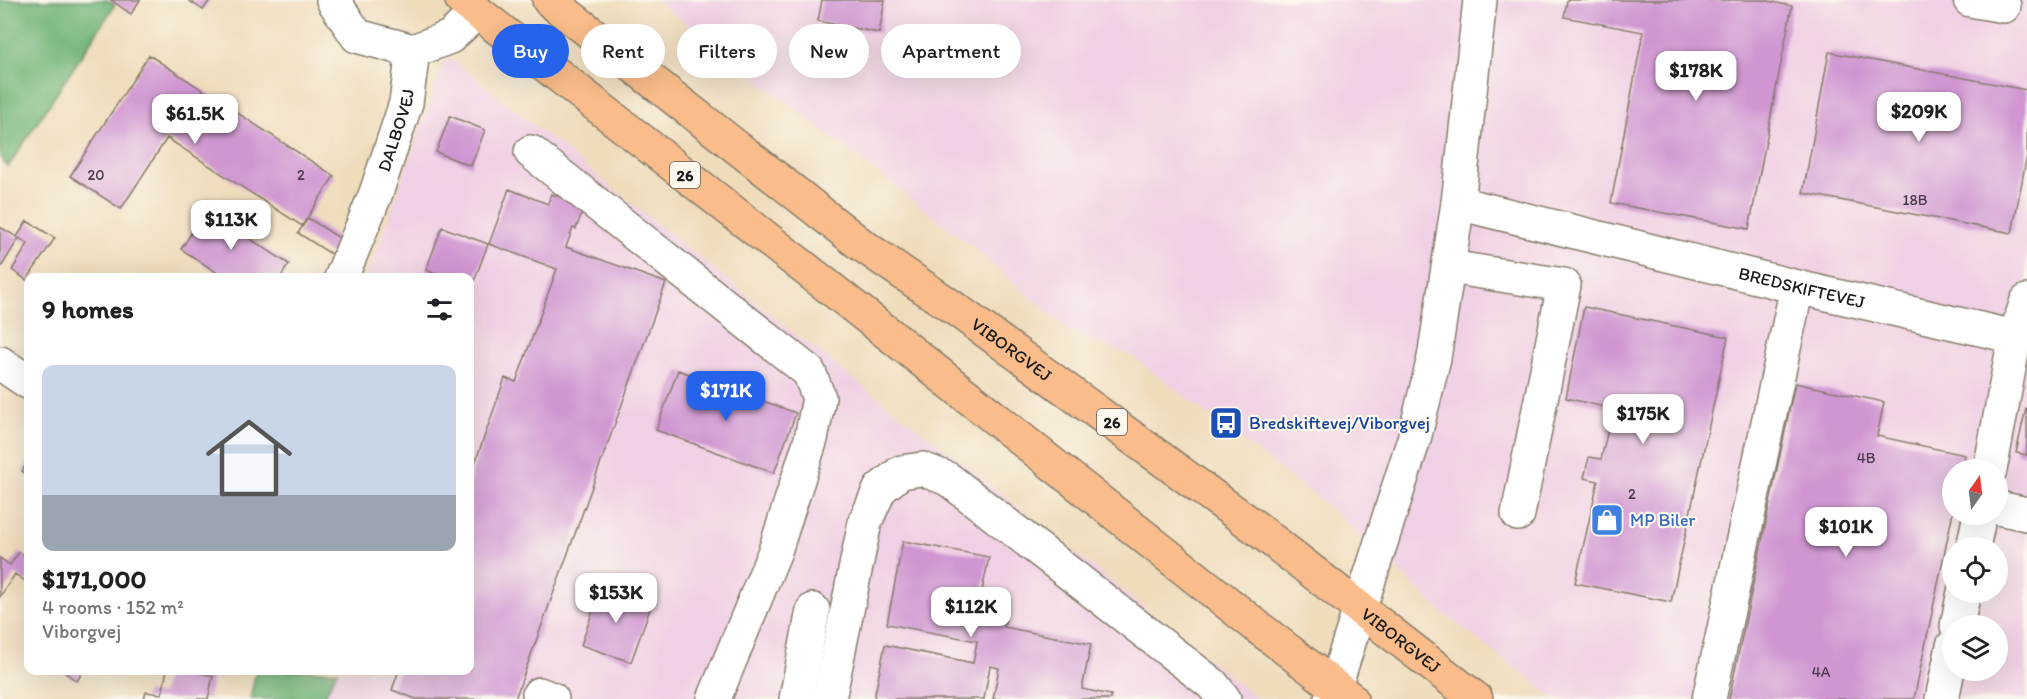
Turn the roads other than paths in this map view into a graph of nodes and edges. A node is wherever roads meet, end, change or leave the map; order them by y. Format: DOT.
graph roads {
  1 [pos="333,0"];
  2 [pos="549,0"];
  3 [pos="1480,0"];
  4 [pos="1970,0"];
  5 [pos="469,6"];
  6 [pos="2004,6"];
  7 [pos="413,51"];
  8 [pos="531,152"];
  9 [pos="1458,203"];
  10 [pos="1449,267"];
  11 [pos="343,273"];
  12 [pos="1797,287"];
  13 [pos="2027,301"];
  14 [pos="2015,337"];
  15 [pos="1992,459"];
  16 [pos="2008,510"];
  17 [pos="1518,514"];
  18 [pos="2027,514"];
  19 [pos="1359,608"];
  20 [pos="813,610"];
  21 [pos="1946,681"];
  22 [pos="1339,695"];
  23 [pos="714,699"];
  24 [pos="796,699"];
  25 [pos="829,699"];
  26 [pos="1224,699"];
  27 [pos="1476,699"];
  28 [pos="1709,699"];
  29 [pos="1942,699"];
  1 -- 7 [label="street"];
  2 -- 19 [label="main road, VIBORGVEJ / 26"];
  3 -- 9 [label="street"];
  4 -- 6 [label="street"];
  5 -- 7 [label="street"];
  5 -- 22 [label="main road, 26"];
  7 -- 11 [label="street, DALBOVEJ"];
  8 -- 23 [label="street"];
  9 -- 10 [label="street"];
  9 -- 12 [label="street, BREDSKIFTEVEJ"];
  10 -- 17 [label="street"];
  10 -- 19 [label="street"];
  12 -- 14 [label="street, BREDSKIFTEVEJ"];
  12 -- 28 [label="street"];
  13 -- 14 [label="street"];
  14 -- 15 [label="street"];
  16 -- 18 [label="street"];
  19 -- 22 [label="street"];
  19 -- 27 [label="main road, VIBORGVEJ / 26"];
  20 -- 24 [label="street"];
  21 -- 29 [label="street"];
  25 -- 26 [label="street"];
}
